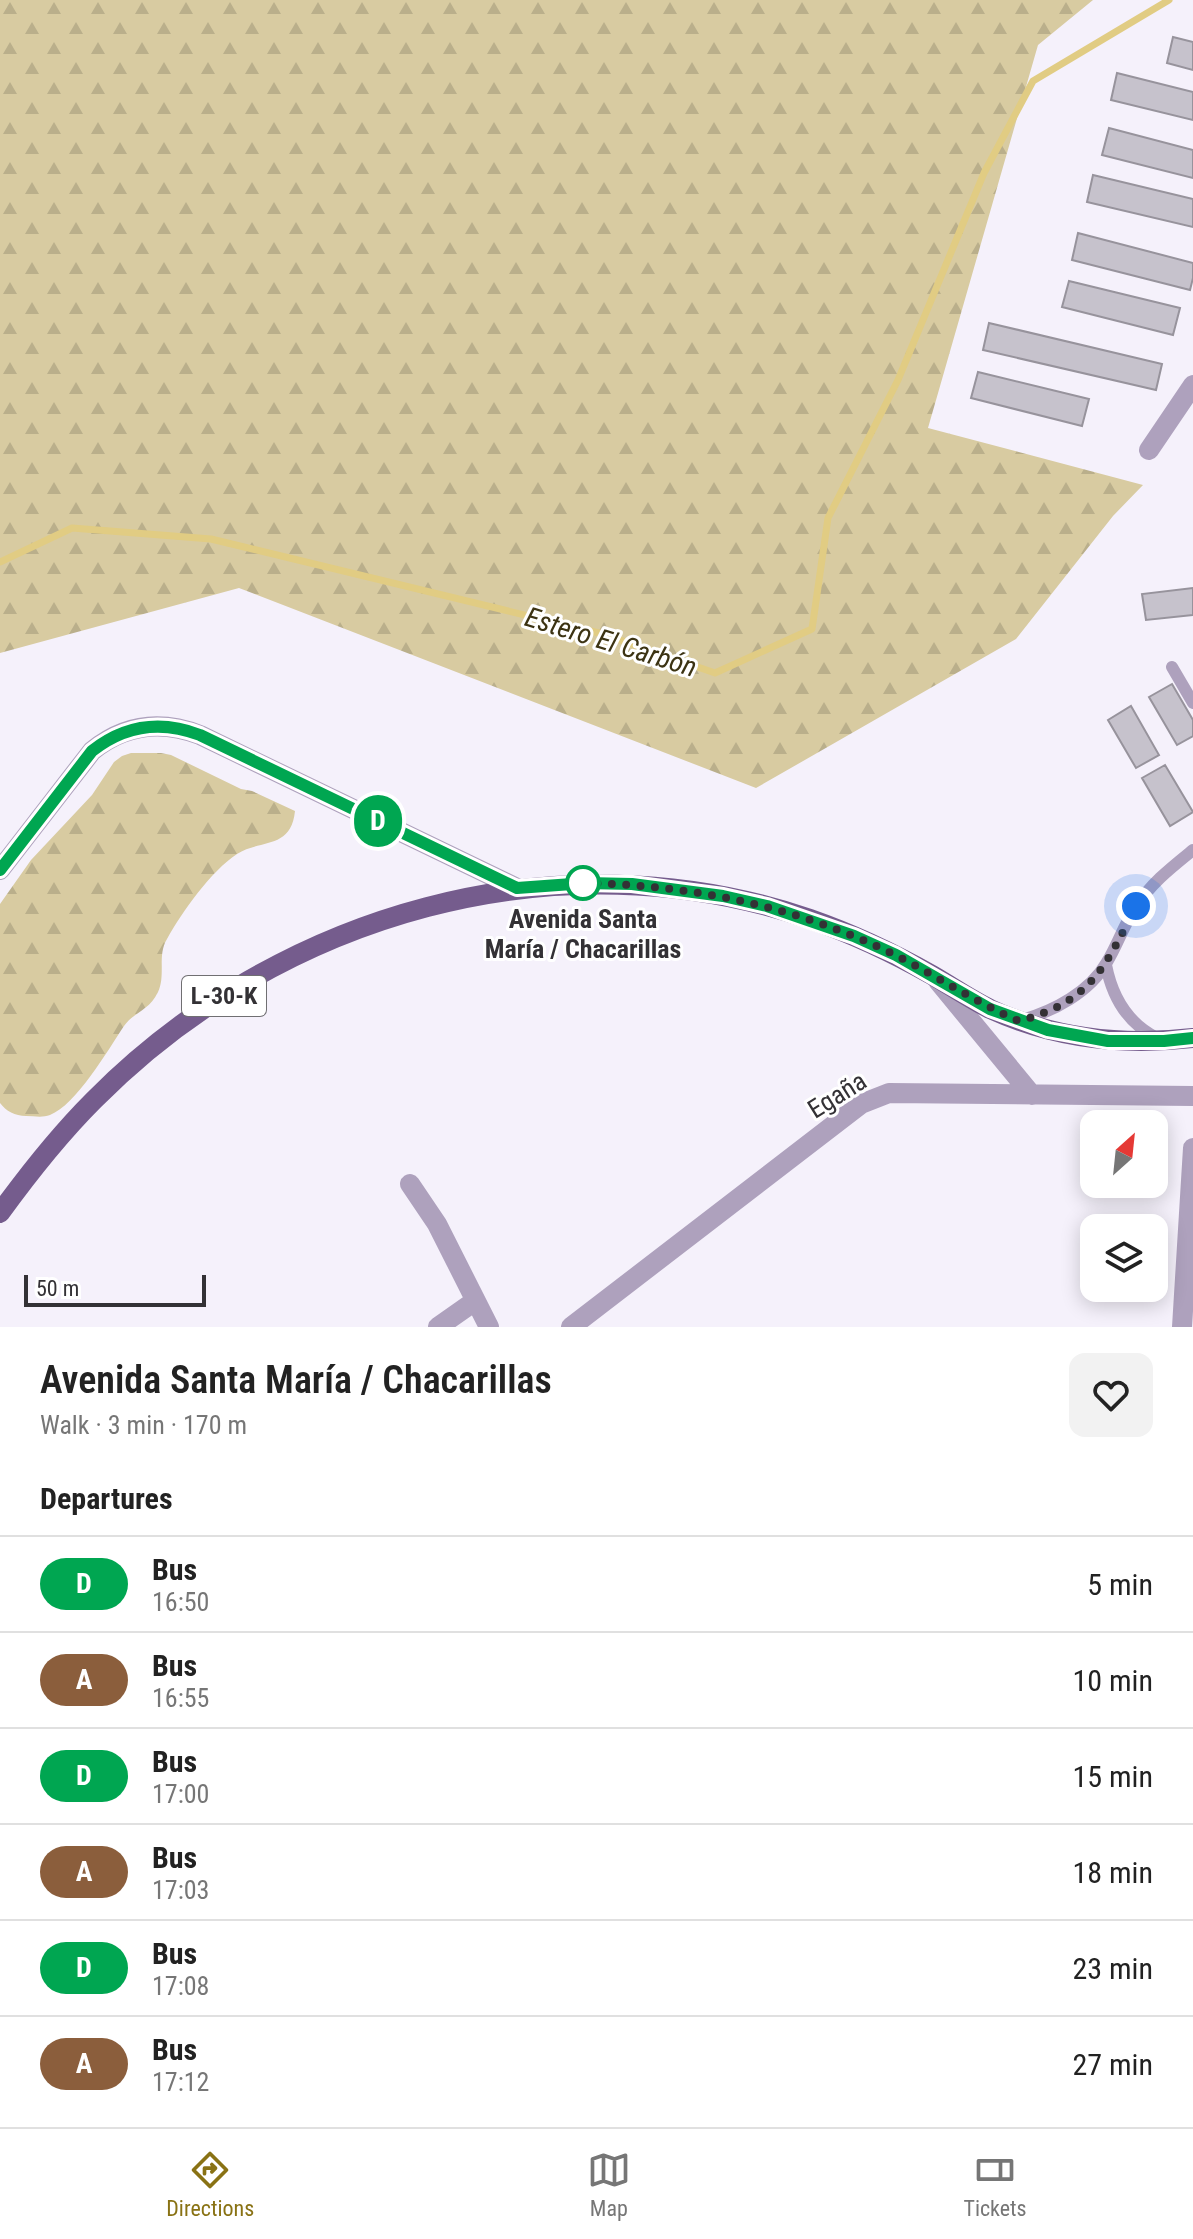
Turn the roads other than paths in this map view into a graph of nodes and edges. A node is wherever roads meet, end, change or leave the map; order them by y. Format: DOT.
graph roads {
  1 [pos="1193,385"];
  2 [pos="1149,450"];
  3 [pos="1172,667"];
  4 [pos="1193,703"];
  5 [pos="1193,850"];
  6 [pos="0,870"];
  7 [pos="517,888"];
  8 [pos="1106,965"];
  9 [pos="936,977"];
  10 [pos="1019,1021"];
  11 [pos="1193,1038"];
  12 [pos="1164,1041"];
  13 [pos="1032,1095"];
  14 [pos="1193,1096"];
  15 [pos="1193,1148"];
  16 [pos="410,1184"];
  17 [pos="0,1213"];
  18 [pos="475,1301"];
  19 [pos="438,1327"];
  20 [pos="489,1327"];
  21 [pos="571,1327"];
  22 [pos="1182,1327"];
  1 -- 2 [label="street"];
  3 -- 4 [label="lane"];
  5 -- 8 [label="lane"];
  6 -- 7 [label="street"];
  7 -- 9 [label="main road, L-30-K"];
  7 -- 17 [label="main road, L-30-K"];
  8 -- 10 [label="lane"];
  8 -- 12 [label="lane"];
  9 -- 10 [label="main road, L-30-K"];
  9 -- 13 [label="street"];
  10 -- 12 [label="main road, L-30-K"];
  11 -- 12 [label="main road, L-30-K"];
  13 -- 14 [label="street, Egaña"];
  13 -- 21 [label="street, Egaña"];
  15 -- 22 [label="street"];
  16 -- 18 [label="street"];
  18 -- 19 [label="street"];
  18 -- 20 [label="street"];
}
